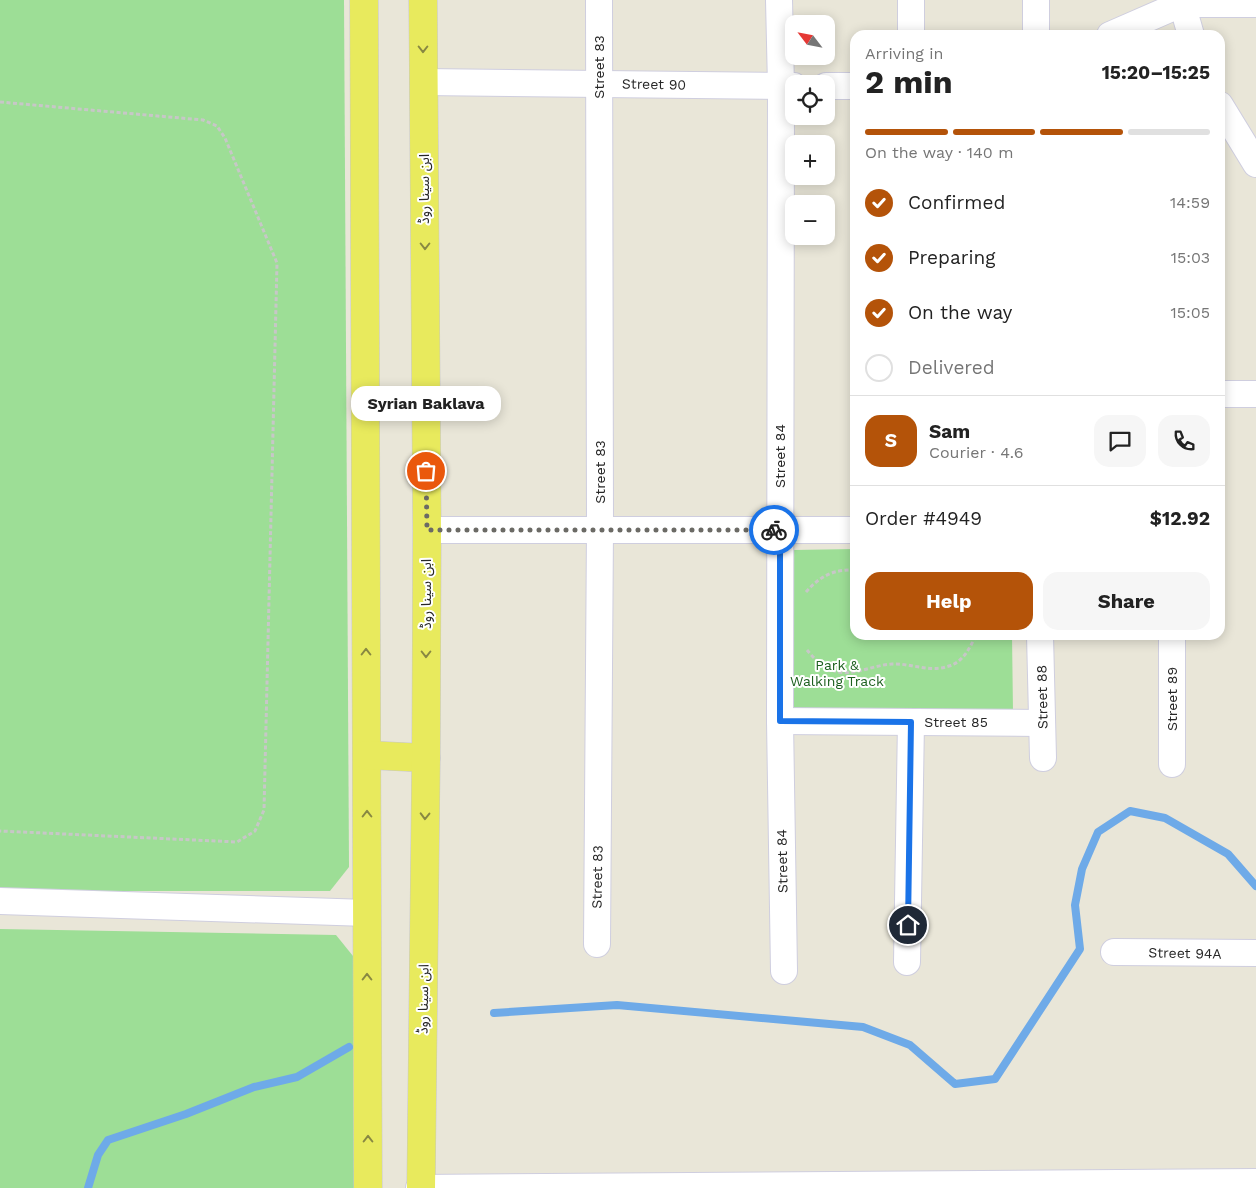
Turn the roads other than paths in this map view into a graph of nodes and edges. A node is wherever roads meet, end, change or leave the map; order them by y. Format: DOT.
graph roads {
  1 [pos="364,0"];
  2 [pos="423,0"];
  3 [pos="599,0"];
  4 [pos="779,0"];
  5 [pos="912,0"];
  6 [pos="1036,0"];
  7 [pos="1181,2"];
  8 [pos="1256,4"];
  9 [pos="911,30"];
  10 [pos="1036,30"];
  11 [pos="1121,30"];
  12 [pos="1189,30"];
  13 [pos="786,75"];
  14 [pos="423,82"];
  15 [pos="600,84"];
  16 [pos="785,86"];
  17 [pos="835,86"];
  18 [pos="850,86"];
  19 [pos="1225,113"];
  20 [pos="786,125"];
  21 [pos="1256,164"];
  22 [pos="1225,394"];
  23 [pos="1256,394"];
  24 [pos="600,529"];
  25 [pos="427,530"];
  26 [pos="780,530"];
  27 [pos="850,530"];
  28 [pos="1040,640"];
  29 [pos="1172,640"];
  30 [pos="780,721"];
  31 [pos="911,722"];
  32 [pos="1042,723"];
  33 [pos="367,755"];
  34 [pos="426,758"];
  35 [pos="1044,758"];
  36 [pos="1172,764"];
  37 [pos="0,901"];
  38 [pos="367,913"];
  39 [pos="596,944"];
  40 [pos="1114,952"];
  41 [pos="1256,954"];
  42 [pos="907,962"];
  43 [pos="784,971"];
  44 [pos="1256,1182"];
  45 [pos="1181,1185"];
  46 [pos="766,1187"];
  47 [pos="368,1188"];
  48 [pos="420,1188"];
  33 -- 1 [label="main road, one-way"];
  2 -- 14 [label="main road, ابن سینا روڈ, one-way"];
  3 -- 15 [label="street, Street 83"];
  4 -- 13 [label="street, Street 84"];
  5 -- 9 [label="street"];
  6 -- 10 [label="street"];
  7 -- 8 [label="street"];
  7 -- 11 [label="street"];
  7 -- 12 [label="street"];
  14 -- 15 [label="street, Street 90"];
  14 -- 25 [label="main road, ابن سینا روڈ, one-way"];
  15 -- 16 [label="street, Street 90"];
  15 -- 24 [label="street, Street 83"];
  17 -- 18 [label="street"];
  19 -- 21 [label="street"];
  20 -- 26 [label="street, Street 84"];
  22 -- 23 [label="street"];
  24 -- 25 [label="street"];
  24 -- 26 [label="street"];
  24 -- 39 [label="street, Street 83"];
  25 -- 34 [label="main road, ابن سینا روڈ, one-way"];
  26 -- 27 [label="street"];
  26 -- 30 [label="street, Street 84"];
  28 -- 32 [label="street, Street 88"];
  29 -- 36 [label="street, Street 89"];
  30 -- 31 [label="street, Street 85"];
  30 -- 43 [label="street, Street 84"];
  31 -- 32 [label="street, Street 85"];
  31 -- 42 [label="street"];
  32 -- 35 [label="street, Street 88"];
  33 -- 34 [label="main road"];
  38 -- 33 [label="main road, one-way"];
  34 -- 48 [label="main road, ابن سینا روڈ, one-way"];
  37 -- 38 [label="street"];
  47 -- 38 [label="main road, one-way"];
  40 -- 41 [label="street, Street 94A"];
  44 -- 45 [label="street"];
  45 -- 46 [label="street"];
  46 -- 48 [label="street"];
}
